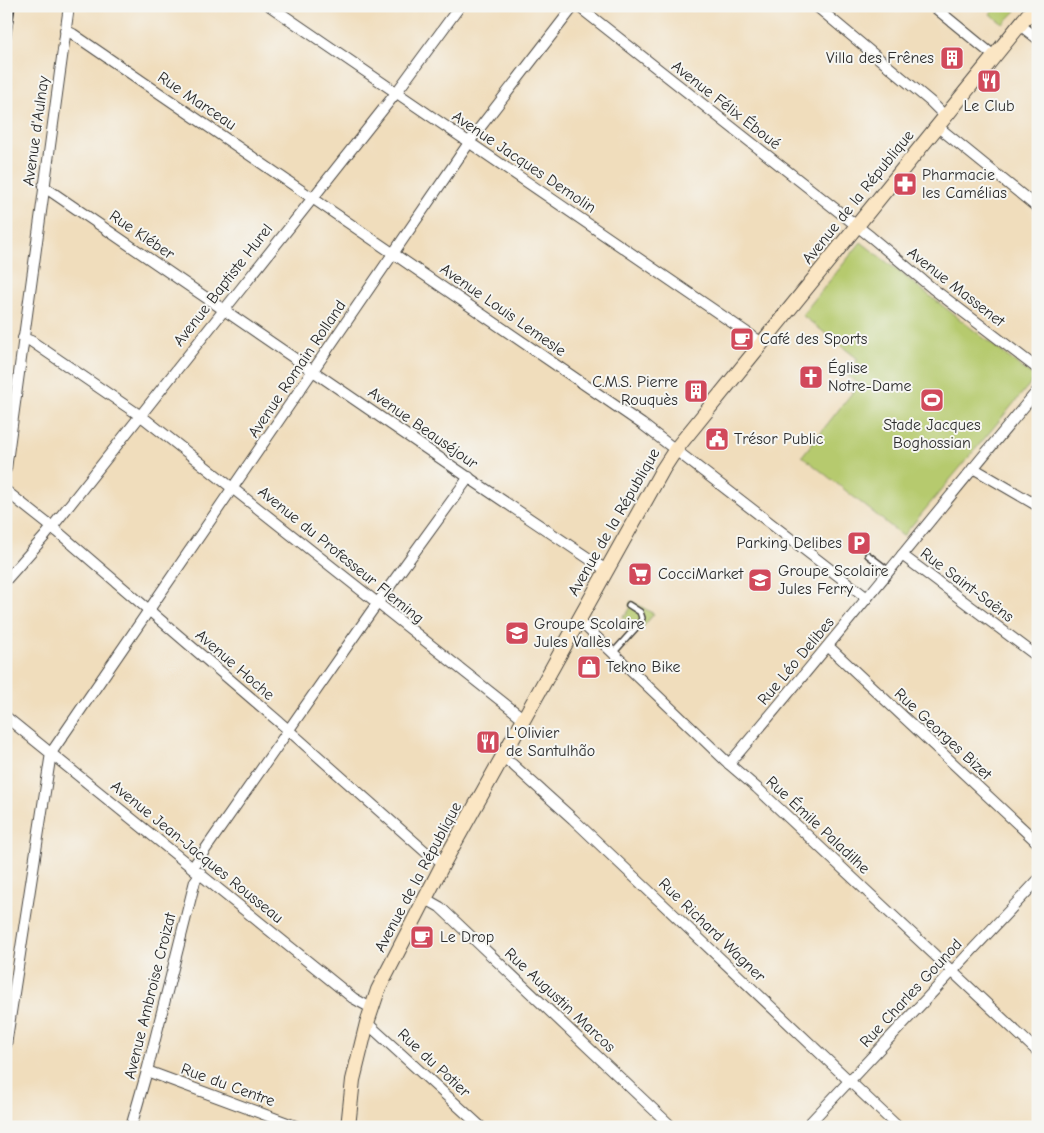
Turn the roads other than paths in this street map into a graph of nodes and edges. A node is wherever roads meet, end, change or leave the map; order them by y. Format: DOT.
graph roads {
  1 [pos="69,6"];
  2 [pos="270,6"];
  3 [pos="460,6"];
  4 [pos="576,6"];
  5 [pos="816,6"];
  6 [pos="933,6"];
  7 [pos="1035,6"];
  8 [pos="1020,25"];
  9 [pos="65,30"];
  10 [pos="1038,39"];
  11 [pos="994,56"];
  12 [pos="396,92"];
  13 [pos="941,121"];
  14 [pos="469,142"];
  15 [pos="44,186"];
  16 [pos="312,198"];
  17 [pos="1038,208"];
  18 [pos="857,227"];
  19 [pos="394,253"];
  20 [pos="223,309"];
  21 [pos="23,338"];
  22 [pos="762,343"];
  23 [pos="1038,369"];
  24 [pos="314,370"];
  25 [pos="1038,390"];
  26 [pos="140,415"];
  27 [pos="676,449"];
  28 [pos="973,468"];
  29 [pos="6,469"];
  30 [pos="468,477"];
  31 [pos="234,488"];
  32 [pos="6,491"];
  33 [pos="1038,506"];
  34 [pos="52,527"];
  35 [pos="868,555"];
  36 [pos="902,555"];
  37 [pos="606,570"];
  38 [pos="888,571"];
  39 [pos="6,580"];
  40 [pos="867,598"];
  41 [pos="377,603"];
  42 [pos="629,605"];
  43 [pos="149,611"];
  44 [pos="577,623"];
  45 [pos="829,647"];
  46 [pos="613,653"];
  47 [pos="1038,657"];
  48 [pos="6,717"];
  49 [pos="524,719"];
  50 [pos="288,730"];
  51 [pos="51,753"];
  52 [pos="502,758"];
  53 [pos="729,764"];
  54 [pos="1038,843"];
  55 [pos="444,862"];
  56 [pos="197,870"];
  57 [pos="1038,880"];
  58 [pos="424,898"];
  59 [pos="953,972"];
  60 [pos="371,1008"];
  61 [pos="366,1022"];
  62 [pos="6,1045"];
  63 [pos="1038,1052"];
  64 [pos="147,1071"];
  65 [pos="848,1081"];
  66 [pos="131,1127"];
  67 [pos="298,1127"];
  68 [pos="348,1127"];
  69 [pos="481,1127"];
  70 [pos="672,1127"];
  71 [pos="806,1127"];
  72 [pos="898,1127"];
  1 -- 9 [label="street, Avenue d'Aulnay"];
  2 -- 12 [label="street, Avenue Jacques Demolin"];
  3 -- 12 [label="street, Avenue Baptiste Hurel"];
  4 -- 14 [label="street, Avenue Romain Rolland"];
  4 -- 18 [label="street, Avenue Félix Éboué"];
  5 -- 13 [label="street"];
  6 -- 11 [label="street"];
  7 -- 8 [label="main road, Avenue de la République"];
  8 -- 10 [label="street"];
  8 -- 11 [label="main road, Avenue de la République"];
  9 -- 15 [label="street, Avenue d'Aulnay"];
  9 -- 16 [label="street, Rue Marceau"];
  11 -- 13 [label="main road, Avenue de la République"];
  12 -- 14 [label="street, Avenue Jacques Demolin"];
  12 -- 16 [label="street, Avenue Baptiste Hurel"];
  13 -- 17 [label="street"];
  13 -- 18 [label="main road, Avenue de la République"];
  14 -- 19 [label="street, Avenue Romain Rolland"];
  14 -- 22 [label="street, Avenue Jacques Demolin"];
  15 -- 20 [label="street, Rue Kléber"];
  15 -- 21 [label="street, Avenue d'Aulnay"];
  16 -- 19 [label="street, Avenue Louis Lemesle"];
  16 -- 20 [label="street, Avenue Baptiste Hurel"];
  18 -- 22 [label="main road, Avenue de la République"];
  18 -- 23 [label="street, Avenue Massenet"];
  19 -- 24 [label="street, Avenue Romain Rolland"];
  19 -- 27 [label="street, Avenue Louis Lemesle"];
  20 -- 24 [label="street, Avenue Beauséjour"];
  20 -- 26 [label="street, Avenue Baptiste Hurel"];
  21 -- 26 [label="street, Avenue du Professeur Fleming"];
  21 -- 29 [label="street, Avenue d'Aulnay"];
  22 -- 27 [label="main road, Avenue de la République"];
  24 -- 30 [label="street, Avenue Beauséjour"];
  24 -- 31 [label="street, Avenue Romain Rolland"];
  25 -- 28 [label="street, Rue Léo Delibes"];
  26 -- 31 [label="street, Avenue du Professeur Fleming"];
  26 -- 34 [label="street, Avenue Baptiste Hurel"];
  27 -- 37 [label="main road, Avenue de la République"];
  27 -- 40 [label="street, Avenue Louis Lemesle"];
  28 -- 33 [label="street"];
  28 -- 36 [label="street, Rue Léo Delibes"];
  30 -- 37 [label="street, Avenue Beauséjour"];
  30 -- 41 [label="street, Avenue Ambroise Croizat"];
  31 -- 41 [label="street, Avenue du Professeur Fleming"];
  31 -- 43 [label="street, Avenue Romain Rolland"];
  32 -- 34 [label="street, Avenue Hoche"];
  34 -- 39 [label="street, Avenue Baptiste Hurel"];
  34 -- 43 [label="street, Avenue Hoche"];
  35 -- 38 [label="lane"];
  36 -- 38 [label="street, Rue Léo Delibes"];
  36 -- 47 [label="street, Rue Saint-Saëns"];
  37 -- 44 [label="main road, Avenue de la République"];
  38 -- 40 [label="street, Rue Léo Delibes"];
  40 -- 45 [label="street, Rue Léo Delibes"];
  41 -- 49 [label="street, Avenue du Professeur Fleming"];
  41 -- 50 [label="street, Avenue Ambroise Croizat"];
  42 -- 46 [label="lane"];
  43 -- 50 [label="street, Avenue Hoche"];
  43 -- 51 [label="street, Avenue Romain Rolland"];
  44 -- 46 [label="street, Rue Émile Paladilhe"];
  44 -- 49 [label="main road, Avenue de la République"];
  45 -- 53 [label="street, Rue Léo Delibes"];
  45 -- 54 [label="street, Rue Georges Bizet"];
  46 -- 53 [label="street, Rue Émile Paladilhe"];
  48 -- 51 [label="street, Avenue Jean-Jacques Rousseau"];
  49 -- 52 [label="main road, Avenue de la République"];
  50 -- 55 [label="street, Avenue Hoche"];
  50 -- 56 [label="street, Avenue Ambroise Croizat"];
  51 -- 56 [label="street, Avenue Jean-Jacques Rousseau"];
  51 -- 62 [label="street"];
  52 -- 55 [label="main road, Avenue de la République"];
  52 -- 65 [label="street, Rue Richard Wagner"];
  53 -- 59 [label="street, Rue Émile Paladilhe"];
  55 -- 58 [label="main road, Avenue de la République"];
  56 -- 60 [label="street, Avenue Jean-Jacques Rousseau"];
  56 -- 64 [label="street, Avenue Ambroise Croizat"];
  57 -- 59 [label="street, Rue Charles Gounod"];
  58 -- 60 [label="main road, Avenue de la République"];
  58 -- 70 [label="street, Rue Augustin Marcos"];
  59 -- 63 [label="street, Rue Émile Paladilhe"];
  59 -- 65 [label="street, Rue Charles Gounod"];
  60 -- 61 [label="main road, Avenue de la République"];
  61 -- 68 [label="main road, Avenue de la République"];
  61 -- 69 [label="street, Rue du Potier"];
  64 -- 66 [label="street, Avenue Ambroise Croizat"];
  64 -- 67 [label="street, Rue du Centre"];
  65 -- 71 [label="street, Rue Charles Gounod"];
  65 -- 72 [label="street, Rue Richard Wagner"];
}
